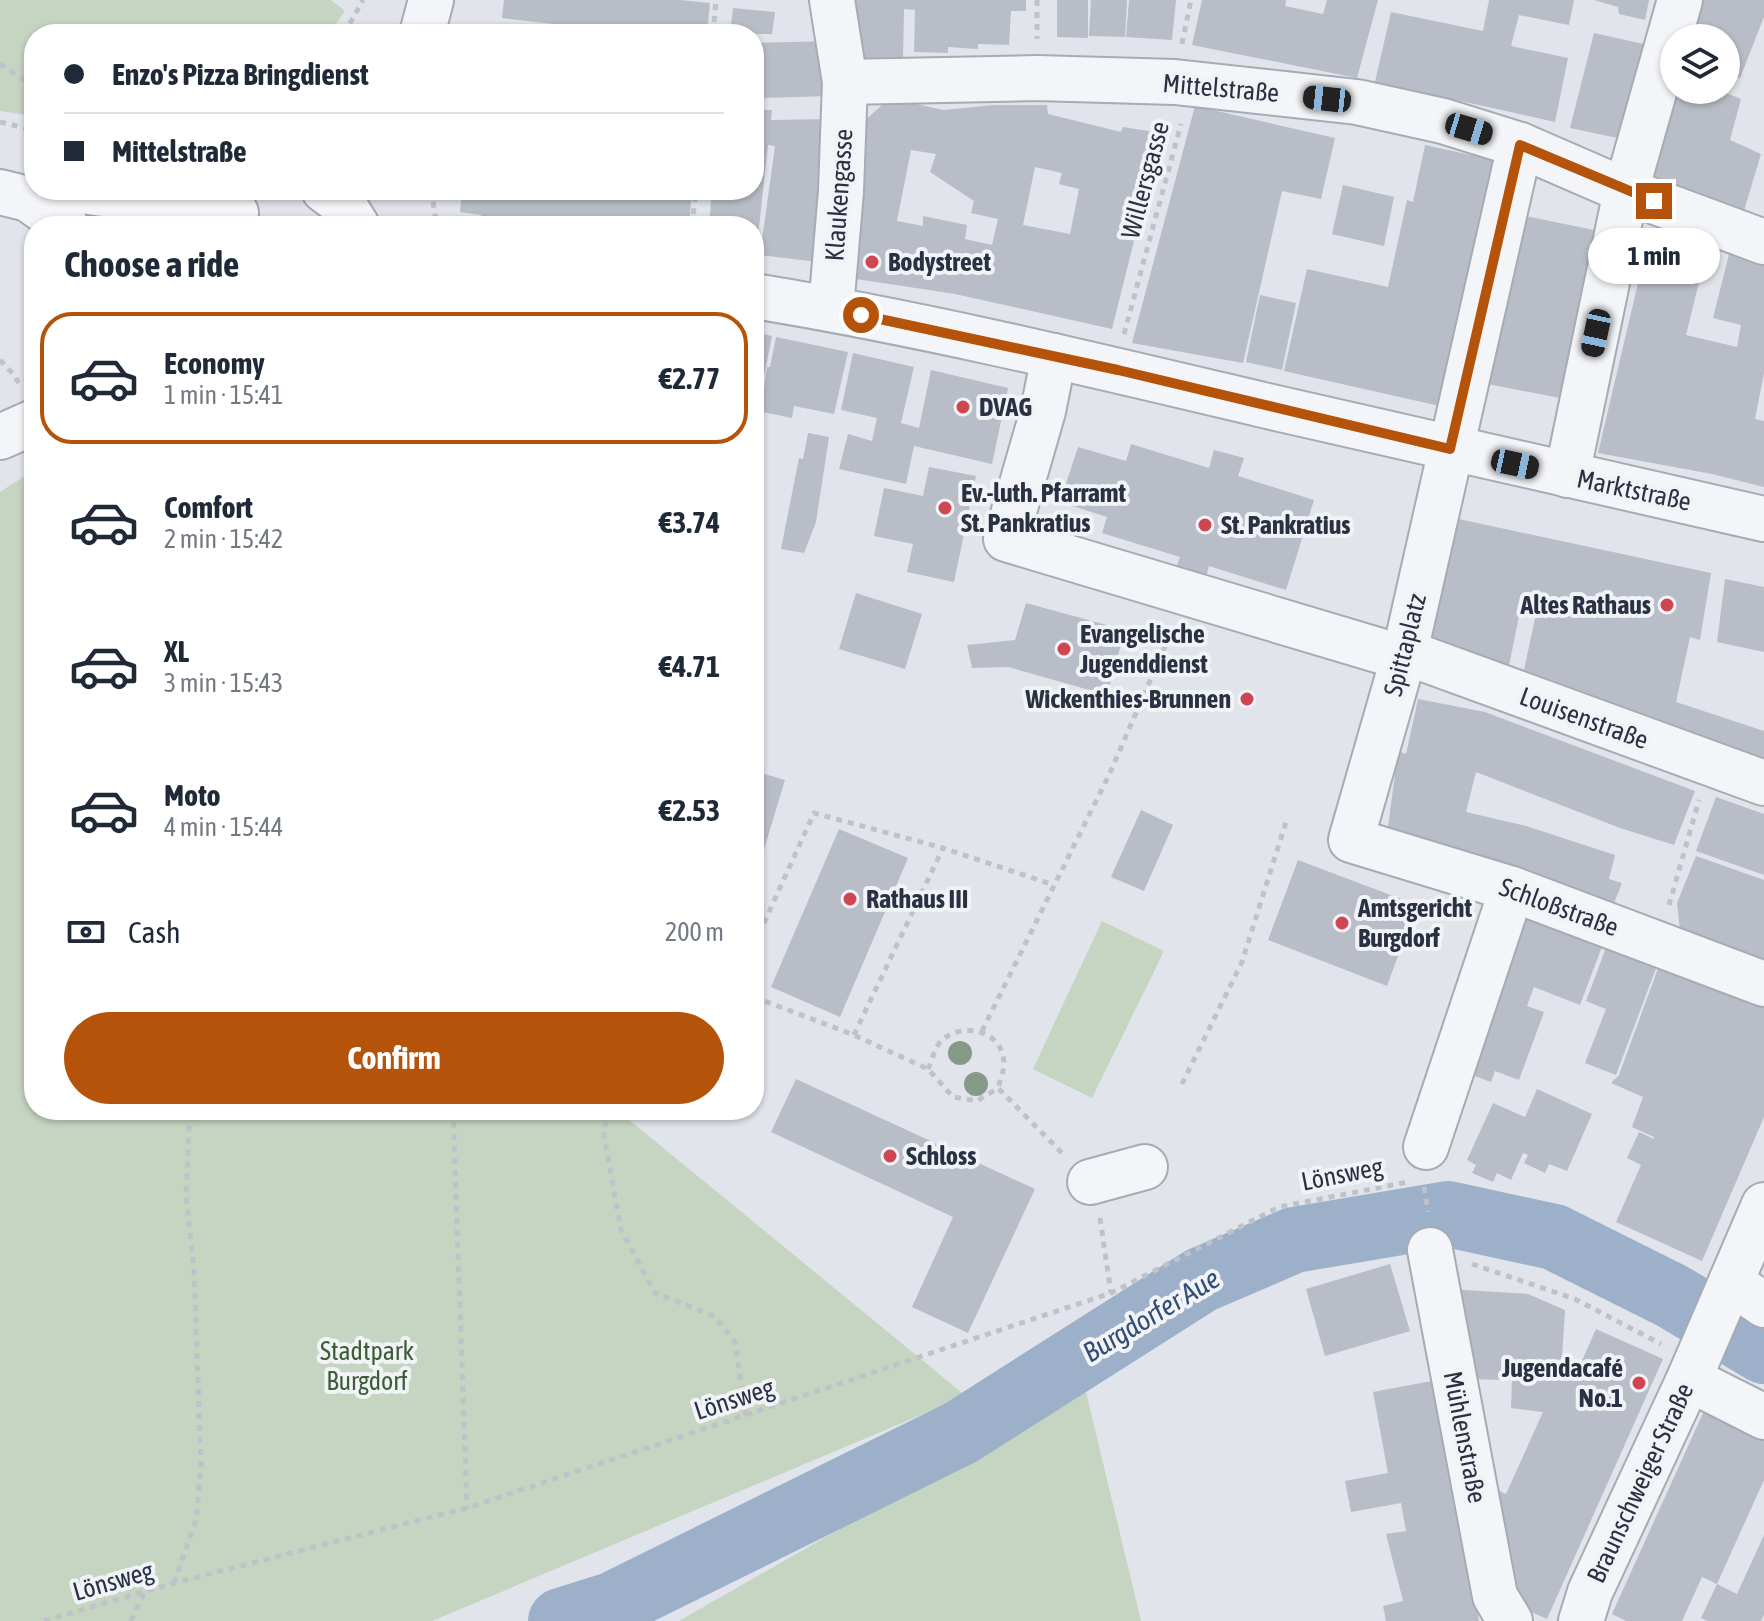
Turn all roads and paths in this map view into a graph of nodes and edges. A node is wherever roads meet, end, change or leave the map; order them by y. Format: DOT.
graph roads {
  1 [pos="363,0"];
  2 [pos="431,0"];
  3 [pos="716,0"];
  4 [pos="832,0"];
  5 [pos="1191,0"];
  6 [pos="1680,0"];
  7 [pos="350,24"];
  8 [pos="425,24"];
  9 [pos="714,24"];
  10 [pos="0,64"];
  11 [pos="24,80"];
  12 [pos="845,82"];
  13 [pos="1175,82"];
  14 [pos="0,122"];
  15 [pos="24,128"];
  16 [pos="1520,145"];
  17 [pos="1626,191"];
  18 [pos="38,200"];
  19 [pos="160,200"];
  20 [pos="339,200"];
  21 [pos="244,210"];
  22 [pos="55,216"];
  23 [pos="351,216"];
  24 [pos="1764,242"];
  25 [pos="764,298"];
  26 [pos="831,309"];
  27 [pos="1054,356"];
  28 [pos="1118,370"];
  29 [pos="24,426"];
  30 [pos="0,437"];
  31 [pos="1450,449"];
  32 [pos="1567,475"];
  33 [pos="1764,519"];
  34 [pos="1188,594"];
  35 [pos="1404,655"];
  36 [pos="1710,764"];
  37 [pos="1764,783"];
  38 [pos="1286,822"];
  39 [pos="1351,840"];
  40 [pos="943,848"];
  41 [pos="1054,885"];
  42 [pos="1512,889"];
  43 [pos="764,923"];
  44 [pos="1658,943"];
  45 [pos="1764,984"];
  46 [pos="764,1001"];
  47 [pos="982,1031"];
  48 [pos="854,1035"];
  49 [pos="928,1069"];
  50 [pos="1182,1084"];
  51 [pos="998,1088"];
  52 [pos="192,1120"];
  53 [pos="453,1120"];
  54 [pos="607,1120"];
  55 [pos="1423,1163"];
  56 [pos="1145,1167"];
  57 [pos="1090,1182"];
  58 [pos="1764,1205"];
  59 [pos="1430,1250"];
  60 [pos="1111,1293"];
  61 [pos="1740,1295"];
  62 [pos="1696,1362"];
  63 [pos="746,1416"];
  64 [pos="1764,1417"];
  65 [pos="467,1508"];
  66 [pos="174,1583"];
  67 [pos="144,1594"];
  68 [pos="44,1621"];
  69 [pos="131,1621"];
  70 [pos="1510,1621"];
  71 [pos="1581,1621"];
  1 -- 7 [label="path"];
  2 -- 8 [label="street"];
  3 -- 9 [label="path"];
  4 -- 12 [label="street, Klaukengasse"];
  5 -- 13 [label="path, Willersgasse"];
  6 -- 17 [label="street"];
  10 -- 11 [label="path"];
  12 -- 13 [label="street, Mittelstraße"];
  12 -- 26 [label="street, Klaukengasse"];
  13 -- 16 [label="street, Mittelstraße"];
  13 -- 28 [label="path, Willersgasse"];
  14 -- 15 [label="path"];
  16 -- 17 [label="street, Mittelstraße"];
  16 -- 31 [label="street, Spittaplatz"];
  17 -- 24 [label="street, Mittelstraße"];
  17 -- 32 [label="street"];
  18 -- 22 [label="street"];
  19 -- 21 [label="street"];
  20 -- 23 [label="street"];
  25 -- 26 [label="street, Marktstraße"];
  26 -- 27 [label="street, Marktstraße"];
  27 -- 28 [label="street, Marktstraße"];
  27 -- 34 [label="street, Louisenstraße"];
  28 -- 31 [label="street, Marktstraße"];
  29 -- 30 [label="street"];
  31 -- 32 [label="street, Marktstraße"];
  31 -- 35 [label="street, Spittaplatz"];
  32 -- 33 [label="street, Marktstraße"];
  34 -- 35 [label="street, Louisenstraße"];
  34 -- 41 [label="path"];
  35 -- 36 [label="street, Louisenstraße"];
  35 -- 39 [label="street, Spittaplatz"];
  36 -- 37 [label="street, Louisenstraße"];
  36 -- 44 [label="path"];
  38 -- 50 [label="path"];
  39 -- 42 [label="street, Schloßstraße"];
  40 -- 41 [label="path"];
  40 -- 43 [label="path"];
  40 -- 48 [label="path"];
  41 -- 47 [label="path"];
  42 -- 44 [label="street, Schloßstraße"];
  42 -- 55 [label="street"];
  44 -- 45 [label="street, Schloßstraße"];
  46 -- 48 [label="path"];
  47 -- 49 [label="path"];
  47 -- 51 [label="path"];
  48 -- 49 [label="path"];
  49 -- 51 [label="path"];
  51 -- 57 [label="path"];
  52 -- 66 [label="path"];
  53 -- 65 [label="path"];
  54 -- 63 [label="path"];
  55 -- 60 [label="path, Lönsweg"];
  56 -- 57 [label="street"];
  57 -- 60 [label="path"];
  58 -- 61 [label="street, Braunschweiger Straße"];
  59 -- 62 [label="path"];
  59 -- 70 [label="street, Mühlenstraße"];
  60 -- 63 [label="path, Lönsweg"];
  61 -- 62 [label="street, Braunschweiger Straße"];
  62 -- 64 [label="street"];
  62 -- 71 [label="street, Braunschweiger Straße"];
  63 -- 65 [label="path, Lönsweg"];
  65 -- 66 [label="path, Lönsweg"];
  66 -- 67 [label="path, Lönsweg"];
  67 -- 68 [label="path, Lönsweg"];
  67 -- 69 [label="path"];
}
